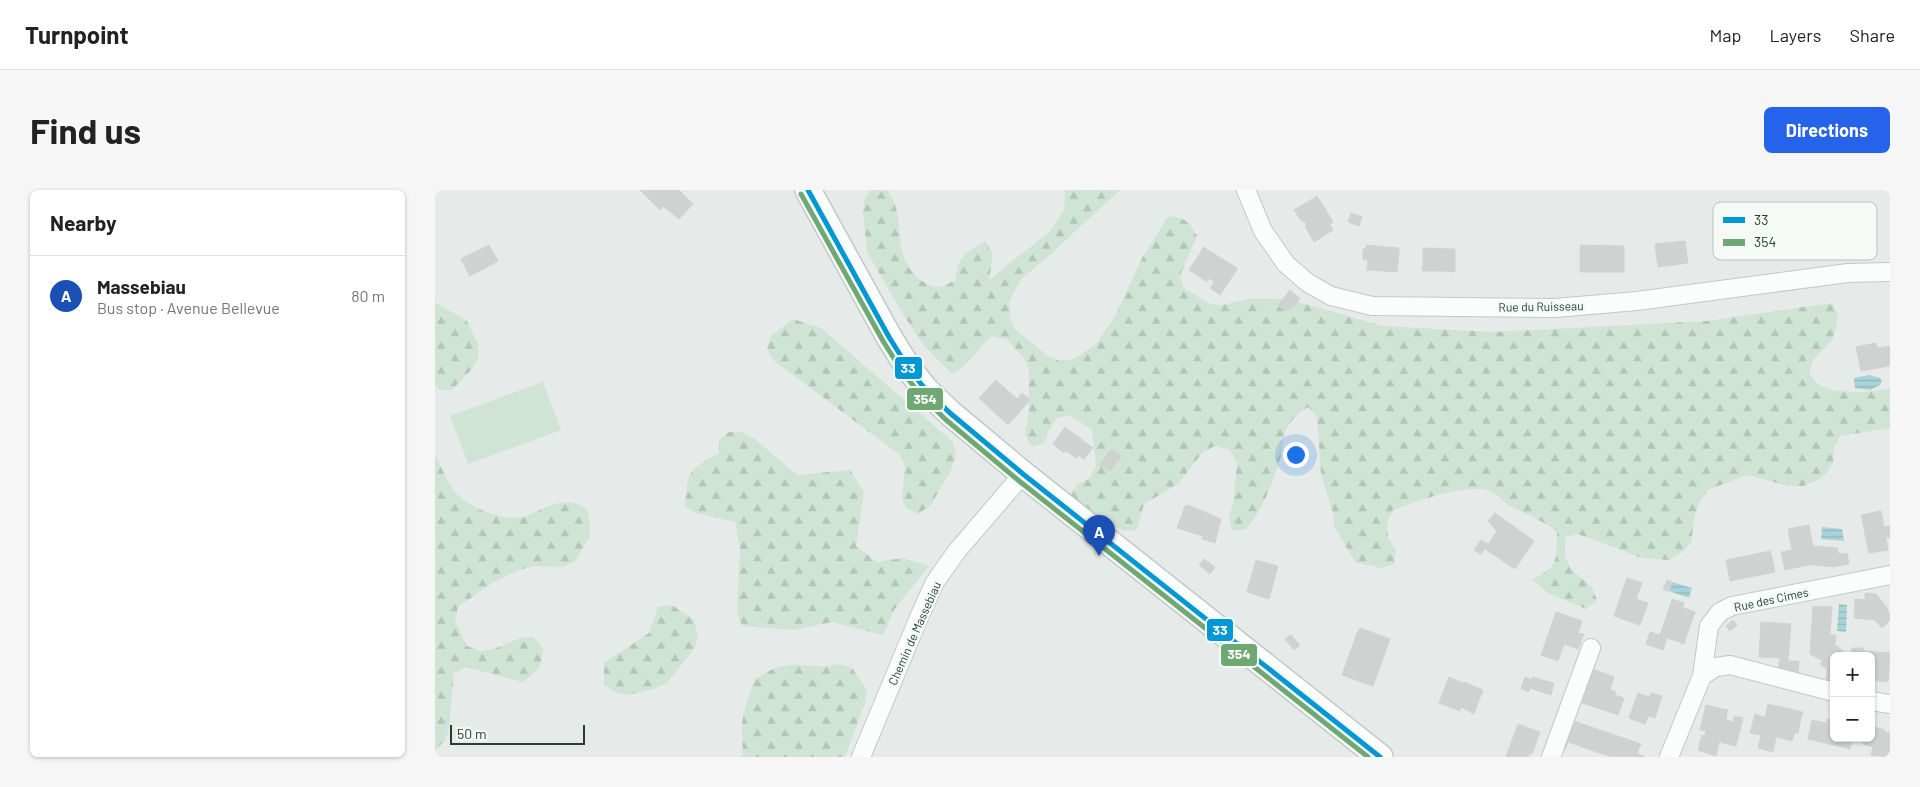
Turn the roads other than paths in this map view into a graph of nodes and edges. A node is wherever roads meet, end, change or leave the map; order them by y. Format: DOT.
graph roads {
  1 [pos="808,190"];
  2 [pos="1246,190"];
  3 [pos="1890,272"];
  4 [pos="1023,474"];
  5 [pos="1890,575"];
  6 [pos="1591,648"];
  7 [pos="1702,676"];
  8 [pos="1830,691"];
  9 [pos="1875,702"];
  10 [pos="1890,704"];
  11 [pos="861,757"];
  12 [pos="1379,757"];
  13 [pos="1551,757"];
  14 [pos="1669,757"];
  1 -- 4 [label="main road"];
  2 -- 3 [label="street, Rue du Ruisseau"];
  4 -- 11 [label="street, Chemin de Massebiau"];
  4 -- 12 [label="main road"];
  5 -- 7 [label="street, Rue des Cimes"];
  6 -- 13 [label="street"];
  7 -- 8 [label="street"];
  7 -- 14 [label="street, Rue des Cimes"];
  9 -- 10 [label="street"];
}
